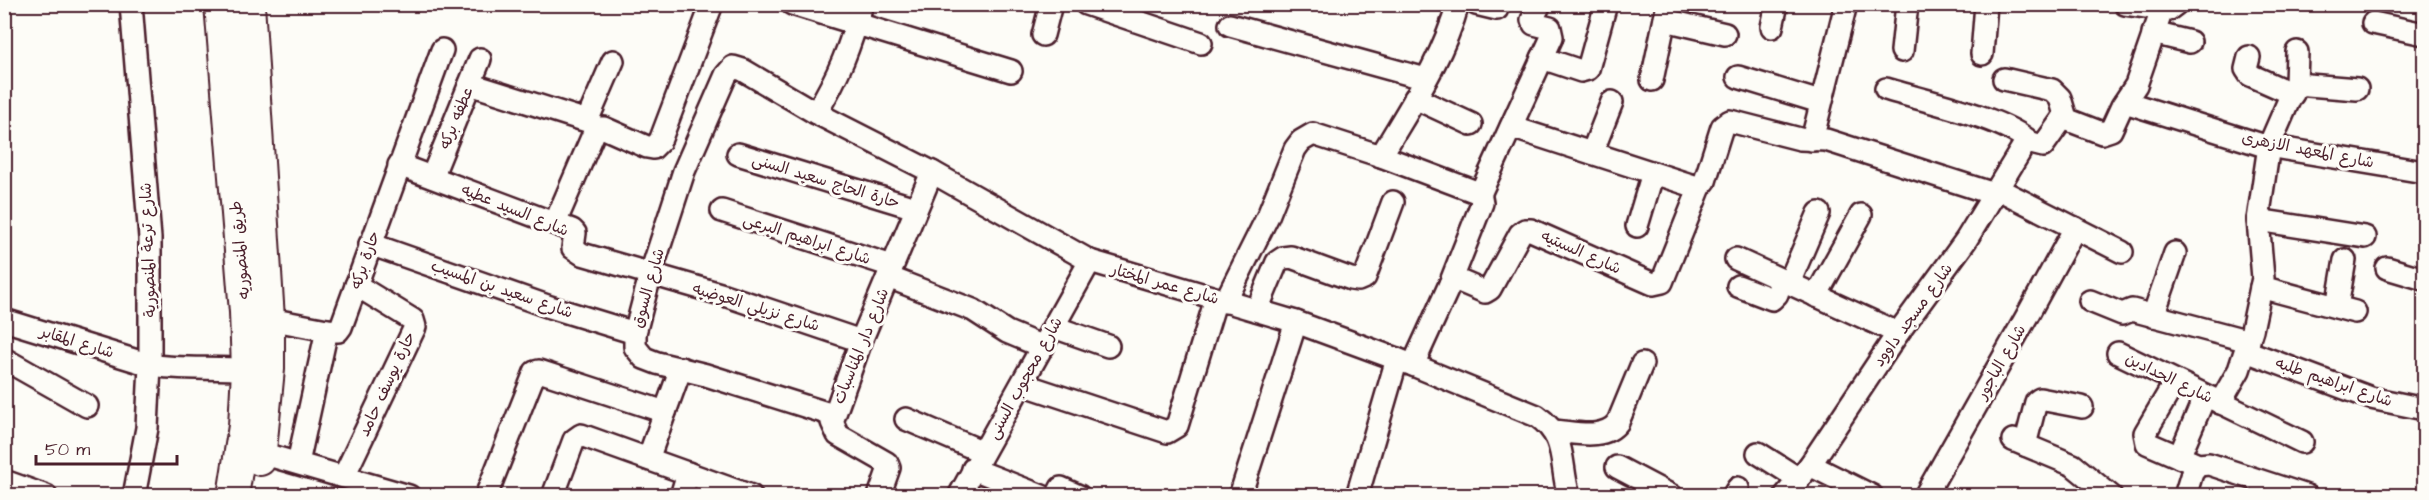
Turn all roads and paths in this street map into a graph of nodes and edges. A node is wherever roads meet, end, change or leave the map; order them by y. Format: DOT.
graph roads {
  1 [pos="131,4"];
  2 [pos="220,4"];
  3 [pos="249,4"];
  4 [pos="712,4"];
  5 [pos="792,4"];
  6 [pos="1050,4"];
  7 [pos="1086,4"];
  8 [pos="1458,4"];
  9 [pos="1476,4"];
  10 [pos="1540,4"];
  11 [pos="1606,4"];
  12 [pos="1777,4"];
  13 [pos="1846,4"];
  14 [pos="1907,4"];
  15 [pos="1986,4"];
  16 [pos="2125,4"];
  17 [pos="2169,7"];
  18 [pos="1497,9"];
  19 [pos="1667,12"];
  20 [pos="859,14"];
  21 [pos="2373,23"];
  22 [pos="1230,25"];
  23 [pos="1772,27"];
  24 [pos="2153,33"];
  25 [pos="1725,34"];
  26 [pos="2424,34"];
  27 [pos="1043,35"];
  28 [pos="2190,42"];
  29 [pos="1201,43"];
  30 [pos="442,50"];
  31 [pos="1902,51"];
  32 [pos="2297,52"];
  33 [pos="1982,54"];
  34 [pos="2249,57"];
  35 [pos="1542,58"];
  36 [pos="480,59"];
  37 [pos="613,61"];
  38 [pos="733,67"];
  39 [pos="1011,71"];
  40 [pos="1738,77"];
  41 [pos="1425,79"];
  42 [pos="2004,79"];
  43 [pos="1652,80"];
  44 [pos="470,84"];
  45 [pos="1886,89"];
  46 [pos="2295,89"];
  47 [pos="2357,89"];
  48 [pos="1415,98"];
  49 [pos="1612,102"];
  50 [pos="1820,102"];
  51 [pos="2125,102"];
  52 [pos="816,113"];
  53 [pos="2066,117"];
  54 [pos="1470,124"];
  55 [pos="1511,127"];
  56 [pos="1812,140"];
  57 [pos="2037,144"];
  58 [pos="2269,146"];
  59 [pos="1592,153"];
  60 [pos="738,154"];
  61 [pos="1381,156"];
  62 [pos="399,165"];
  63 [pos="932,172"];
  64 [pos="2424,172"];
  65 [pos="1653,173"];
  66 [pos="432,177"];
  67 [pos="1700,187"];
  68 [pos="1996,191"];
  69 [pos="1480,192"];
  70 [pos="1393,202"];
  71 [pos="915,208"];
  72 [pos="722,211"];
  73 [pos="1819,213"];
  74 [pos="1861,215"];
  75 [pos="2258,220"];
  76 [pos="555,223"];
  77 [pos="1637,226"];
  78 [pos="2075,228"];
  79 [pos="2364,237"];
  80 [pos="370,244"];
  81 [pos="2122,252"];
  82 [pos="2175,252"];
  83 [pos="1736,259"];
  84 [pos="2345,260"];
  85 [pos="1090,261"];
  86 [pos="2387,268"];
  87 [pos="890,271"];
  88 [pos="650,276"];
  89 [pos="2424,279"];
  90 [pos="1786,282"];
  91 [pos="1450,284"];
  92 [pos="356,285"];
  93 [pos="1738,286"];
  94 [pos="2261,287"];
  95 [pos="1816,296"];
  96 [pos="1221,300"];
  97 [pos="2090,302"];
  98 [pos="1257,310"];
  99 [pos="2153,316"];
  100 [pos="269,319"];
  101 [pos="4,320"];
  102 [pos="1296,322"];
  103 [pos="1054,327"];
  104 [pos="327,330"];
  105 [pos="635,333"];
  106 [pos="1898,333"];
  107 [pos="861,341"];
  108 [pos="1108,346"];
  109 [pos="2247,346"];
  110 [pos="1043,348"];
  111 [pos="2118,353"];
  112 [pos="4,359"];
  113 [pos="1405,362"];
  114 [pos="1642,364"];
  115 [pos="158,366"];
  116 [pos="681,368"];
  117 [pos="247,370"];
  118 [pos="2175,382"];
  119 [pos="1022,384"];
  120 [pos="2213,399"];
  121 [pos="87,406"];
  122 [pos="2082,407"];
  123 [pos="2424,409"];
  124 [pos="664,412"];
  125 [pos="833,415"];
  126 [pos="906,418"];
  127 [pos="1553,431"];
  128 [pos="2302,442"];
  129 [pos="261,453"];
  130 [pos="1758,453"];
  131 [pos="648,459"];
  132 [pos="978,460"];
  133 [pos="2189,461"];
  134 [pos="298,463"];
  135 [pos="1617,467"];
  136 [pos="688,473"];
  137 [pos="344,476"];
  138 [pos="1798,480"];
  139 [pos="4,481"];
  140 [pos="46,495"];
  141 [pos="134,495"];
  142 [pos="233,495"];
  143 [pos="254,495"];
  144 [pos="409,495"];
  145 [pos="486,495"];
  146 [pos="553,495"];
  147 [pos="681,495"];
  148 [pos="751,495"];
  149 [pos="879,495"];
  150 [pos="959,495"];
  151 [pos="1042,495"];
  152 [pos="1057,495"];
  153 [pos="1079,495"];
  154 [pos="1240,495"];
  155 [pos="1357,495"];
  156 [pos="1569,495"];
  157 [pos="1672,495"];
  158 [pos="1872,495"];
  159 [pos="1925,495"];
  160 [pos="2111,495"];
  161 [pos="2185,495"];
  162 [pos="2307,495"];
  1 -- 115 [label="street, شارع ترعة المنصورية"];
  2 -- 117 [label="main road, طريق المنصوريه"];
  3 -- 100 [label="main road, طريق المنصوريه"];
  4 -- 76 [label="street"];
  5 -- 20 [label="street"];
  6 -- 27 [label="street"];
  7 -- 29 [label="street"];
  8 -- 41 [label="street"];
  9 -- 18 [label="street"];
  10 -- 35 [label="street"];
  11 -- 35 [label="street"];
  12 -- 23 [label="street"];
  13 -- 50 [label="street"];
  14 -- 31 [label="street"];
  15 -- 33 [label="street"];
  16 -- 17 [label="street"];
  17 -- 24 [label="street"];
  19 -- 25 [label="street"];
  19 -- 43 [label="street"];
  20 -- 39 [label="street"];
  20 -- 52 [label="street"];
  21 -- 26 [label="street"];
  22 -- 41 [label="street"];
  24 -- 28 [label="street"];
  24 -- 51 [label="street"];
  30 -- 62 [label="street, حارة بركه"];
  32 -- 46 [label="street"];
  34 -- 46 [label="street"];
  35 -- 55 [label="street"];
  36 -- 44 [label="street, عطفه بركه"];
  37 -- 44 [label="street"];
  38 -- 52 [label="street, شارع عمر المختار"];
  38 -- 88 [label="street, شارع السوق"];
  40 -- 50 [label="street"];
  41 -- 48 [label="street"];
  42 -- 53 [label="street"];
  44 -- 66 [label="street, عطفه بركه"];
  45 -- 57 [label="street"];
  46 -- 47 [label="street"];
  46 -- 58 [label="street, شارع الحدادين"];
  48 -- 54 [label="street"];
  48 -- 61 [label="street"];
  49 -- 59 [label="street"];
  50 -- 56 [label="street"];
  51 -- 53 [label="street"];
  51 -- 58 [label="street, شارع المعهد الازهرى"];
  52 -- 63 [label="street, شارع عمر المختار"];
  53 -- 57 [label="street, شارع مسجد داوود"];
  55 -- 59 [label="street"];
  55 -- 69 [label="street"];
  56 -- 67 [label="street"];
  56 -- 68 [label="street"];
  57 -- 68 [label="street, شارع مسجد داوود"];
  58 -- 64 [label="street, شارع المعهد الازهرى"];
  58 -- 75 [label="street, شارع الحدادين"];
  59 -- 65 [label="street"];
  60 -- 71 [label="street, حارة الحاج سعيد السنى"];
  61 -- 69 [label="street"];
  61 -- 96 [label="street"];
  62 -- 66 [label="street, شارع السيد عطيه"];
  62 -- 80 [label="street, حارة بركه"];
  63 -- 71 [label="street, شارع دار المناسبات"];
  63 -- 85 [label="street, شارع عمر المختار"];
  65 -- 67 [label="street"];
  65 -- 77 [label="street"];
  66 -- 76 [label="street, شارع السيد عطيه"];
  67 -- 91 [label="street, شارع السبتيه"];
  68 -- 78 [label="street"];
  68 -- 106 [label="street, شارع مسجد داوود"];
  69 -- 91 [label="street"];
  70 -- 98 [label="street"];
  71 -- 87 [label="street, شارع دار المناسبات"];
  72 -- 87 [label="street, شارع ابراهيم البرعى"];
  73 -- 90 [label="street"];
  74 -- 95 [label="street"];
  75 -- 79 [label="street"];
  75 -- 94 [label="street, شارع الحدادين"];
  76 -- 88 [label="street, شارع السيد عطيه"];
  78 -- 81 [label="street"];
  78 -- 159 [label="street, شارع الباجور"];
  80 -- 92 [label="street, حارة بركه"];
  80 -- 105 [label="street, شارع سعيد بن المسيب"];
  82 -- 99 [label="street"];
  83 -- 90 [label="street"];
  84 -- 94 [label="street"];
  85 -- 96 [label="street, شارع عمر المختار"];
  85 -- 103 [label="street, شارع محجوب السنى"];
  86 -- 89 [label="street"];
  87 -- 107 [label="street, شارع دار المناسبات"];
  87 -- 110 [label="street, شارع ابراهيم البرعى"];
  88 -- 105 [label="street, شارع السوق"];
  88 -- 107 [label="street, شارع نزيلي العوضيه"];
  90 -- 93 [label="street"];
  90 -- 95 [label="street"];
  91 -- 113 [label="street"];
  92 -- 104 [label="street, حارة بركه"];
  92 -- 137 [label="street, حارة يوسف حامد"];
  94 -- 109 [label="street, شارع الحدادين"];
  95 -- 106 [label="street"];
  96 -- 98 [label="street, شارع عمر المختار"];
  96 -- 119 [label="street"];
  97 -- 99 [label="street, شارع ابراهيم طلبه"];
  98 -- 102 [label="street, شارع عمر المختار"];
  99 -- 109 [label="street, شارع ابراهيم طلبه"];
  100 -- 104 [label="street"];
  100 -- 129 [label="main road, طريق المنصوريه"];
  101 -- 115 [label="street, شارع المقابر"];
  102 -- 113 [label="street, شارع عمر المختار"];
  102 -- 154 [label="street"];
  103 -- 108 [label="street"];
  103 -- 110 [label="street, شارع محجوب السنى"];
  104 -- 134 [label="street"];
  105 -- 116 [label="street, شارع السوق"];
  106 -- 138 [label="street, شارع مسجد داوود"];
  107 -- 125 [label="street, شارع دار المناسبات"];
  109 -- 120 [label="street, شارع الحدادين"];
  109 -- 123 [label="street, شارع ابراهيم طلبه"];
  110 -- 119 [label="street, شارع محجوب السنى"];
  111 -- 118 [label="street, شارع الحدادين"];
  112 -- 121 [label="street"];
  113 -- 127 [label="street, شارع عمر المختار"];
  113 -- 155 [label="street"];
  114 -- 127 [label="street"];
  115 -- 117 [label="street, شارع المقابر"];
  115 -- 141 [label="street, شارع ترعة المنصورية"];
  116 -- 124 [label="street"];
  116 -- 125 [label="street, شارع السوق"];
  117 -- 142 [label="main road, طريق المنصوريه"];
  118 -- 120 [label="street, شارع الحدادين"];
  118 -- 133 [label="street"];
  119 -- 132 [label="street, شارع محجوب السنى"];
  120 -- 128 [label="street, شارع الحدادين"];
  120 -- 133 [label="street"];
  122 -- 160 [label="street"];
  124 -- 131 [label="street"];
  124 -- 145 [label="street"];
  125 -- 149 [label="street, شارع دار المناسبات"];
  126 -- 132 [label="street"];
  127 -- 156 [label="street"];
  129 -- 134 [label="street"];
  129 -- 143 [label="main road, طريق المنصوريه"];
  130 -- 138 [label="street"];
  131 -- 136 [label="street"];
  131 -- 146 [label="street"];
  132 -- 150 [label="street, شارع محجوب السنى"];
  132 -- 151 [label="street"];
  133 -- 161 [label="street"];
  133 -- 162 [label="street"];
  134 -- 137 [label="street"];
  135 -- 157 [label="street"];
  136 -- 147 [label="street"];
  136 -- 148 [label="street"];
  137 -- 144 [label="street"];
  138 -- 158 [label="street"];
  139 -- 140 [label="street"];
  152 -- 153 [label="street"];
}
